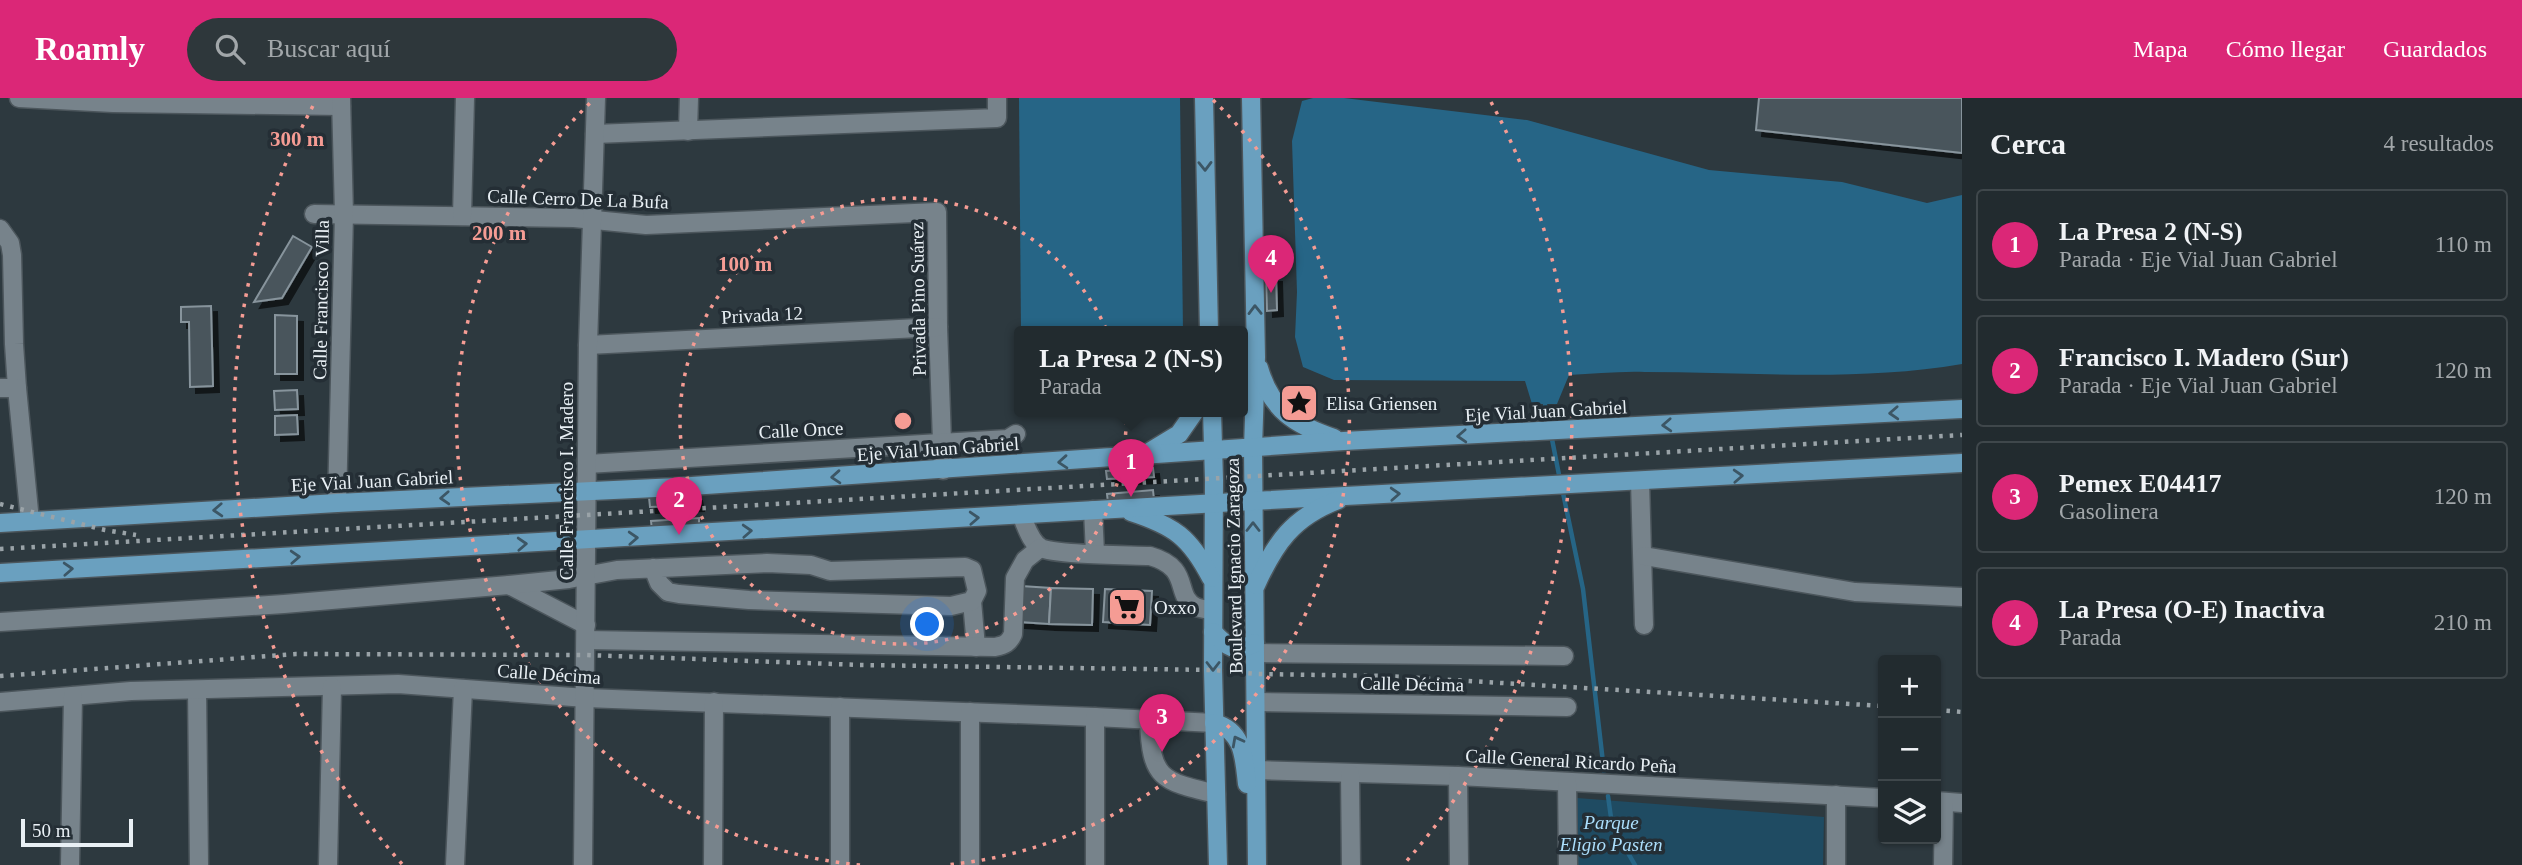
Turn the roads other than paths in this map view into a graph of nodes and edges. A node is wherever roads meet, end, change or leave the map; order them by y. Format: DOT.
graph roads {
  1 [pos="19,98"];
  2 [pos="465,98"];
  3 [pos="596,98"];
  4 [pos="689,98"];
  5 [pos="997,98"];
  6 [pos="1204,98"];
  7 [pos="1251,98"];
  8 [pos="341,102"];
  9 [pos="688,131"];
  10 [pos="596,134"];
  11 [pos="937,212"];
  12 [pos="314,214"];
  13 [pos="344,214"];
  14 [pos="462,216"];
  15 [pos="592,219"];
  16 [pos="0,229"];
  17 [pos="1209,326"];
  18 [pos="938,327"];
  19 [pos="588,345"];
  20 [pos="1256,358"];
  21 [pos="9,388"];
  22 [pos="1962,409"];
  23 [pos="1191,417"];
  24 [pos="1212,417"];
  25 [pos="1016,434"];
  26 [pos="1344,441"];
  27 [pos="942,443"];
  28 [pos="1253,448"];
  29 [pos="1214,451"];
  30 [pos="1141,456"];
  31 [pos="1962,463"];
  32 [pos="587,464"];
  33 [pos="943,470"];
  34 [pos="1640,481"];
  35 [pos="587,492"];
  36 [pos="1348,496"];
  37 [pos="1253,500"];
  38 [pos="337,503"];
  39 [pos="1213,504"];
  40 [pos="1121,509"];
  41 [pos="1093,510"];
  42 [pos="1021,515"];
  43 [pos="30,521"];
  44 [pos="0,523"];
  45 [pos="587,541"];
  46 [pos="1040,548"];
  47 [pos="1095,553"];
  48 [pos="1643,556"];
  49 [pos="1203,562"];
  50 [pos="653,568"];
  51 [pos="1177,572"];
  52 [pos="0,573"];
  53 [pos="587,576"];
  54 [pos="1212,579"];
  55 [pos="509,585"];
  56 [pos="1253,592"];
  57 [pos="1962,597"];
  58 [pos="972,601"];
  59 [pos="1212,611"];
  60 [pos="0,622"];
  61 [pos="1644,625"];
  62 [pos="586,632"];
  63 [pos="1213,632"];
  64 [pos="976,647"];
  65 [pos="1255,648"];
  66 [pos="1564,656"];
  67 [pos="332,687"];
  68 [pos="463,689"];
  69 [pos="197,690"];
  70 [pos="73,696"];
  71 [pos="586,698"];
  72 [pos="0,702"];
  73 [pos="714,702"];
  74 [pos="1256,702"];
  75 [pos="840,707"];
  76 [pos="1567,708"];
  77 [pos="970,712"];
  78 [pos="1095,717"];
  79 [pos="1149,720"];
  80 [pos="1214,723"];
  81 [pos="1257,771"];
  82 [pos="1350,774"];
  83 [pos="1458,776"];
  84 [pos="1567,782"];
  85 [pos="1216,794"];
  86 [pos="1836,795"];
  87 [pos="1878,798"];
  88 [pos="1947,802"];
  89 [pos="1257,818"];
  90 [pos="70,865"];
  91 [pos="199,865"];
  92 [pos="328,865"];
  93 [pos="456,865"];
  94 [pos="583,865"];
  95 [pos="713,865"];
  96 [pos="840,865"];
  97 [pos="970,865"];
  98 [pos="1095,865"];
  99 [pos="1218,865"];
  100 [pos="1257,865"];
  101 [pos="1351,865"];
  102 [pos="1459,865"];
  103 [pos="1568,865"];
  104 [pos="1836,865"];
  105 [pos="1943,865"];
  1 -- 8 [label="street"];
  2 -- 14 [label="street"];
  3 -- 10 [label="street, Calle Francisco I. Madero"];
  4 -- 9 [label="street"];
  5 -- 9 [label="street"];
  6 -- 17 [label="main road, one-way"];
  20 -- 7 [label="main road, Boulevard Ignacio Zaragoza, one-way"];
  8 -- 13 [label="street, Calle Francisco Villa"];
  9 -- 10 [label="street"];
  10 -- 15 [label="street, Calle Francisco I. Madero"];
  11 -- 15 [label="street, Calle Cerro De La Bufa"];
  11 -- 18 [label="street, Privada Pino Suárez"];
  12 -- 13 [label="street, Calle Cerro De La Bufa"];
  13 -- 14 [label="street, Calle Cerro De La Bufa"];
  13 -- 38 [label="street, Calle Francisco Villa"];
  14 -- 15 [label="street, Calle Cerro De La Bufa"];
  15 -- 19 [label="street, Calle Francisco I. Madero"];
  16 -- 21 [label="street"];
  18 -- 19 [label="street, Privada 12"];
  18 -- 27 [label="street, Privada Pino Suárez"];
  19 -- 32 [label="street, Calle Francisco I. Madero"];
  20 -- 26 [label="main road"];
  20 -- 28 [label="main road, Boulevard Ignacio Zaragoza"];
  21 -- 43 [label="street"];
  22 -- 26 [label="main road, Eje Vial Juan Gabriel, one-way"];
  23 -- 30 [label="main road"];
  24 -- 29 [label="main road, Boulevard Ignacio Zaragoza"];
  25 -- 27 [label="street, Calle Once"];
  26 -- 28 [label="main road, Eje Vial Juan Gabriel"];
  27 -- 32 [label="street, Calle Once"];
  27 -- 33 [label="street, Privada Pino Suárez"];
  28 -- 29 [label="main road, Eje Vial Juan Gabriel"];
  28 -- 37 [label="main road, Boulevard Ignacio Zaragoza"];
  29 -- 30 [label="main road, Eje Vial Juan Gabriel"];
  29 -- 39 [label="main road, Boulevard Ignacio Zaragoza"];
  30 -- 33 [label="main road, Eje Vial Juan Gabriel, one-way"];
  34 -- 31 [label="main road, one-way"];
  32 -- 35 [label="street, Calle Francisco I. Madero"];
  33 -- 35 [label="main road, Eje Vial Juan Gabriel, one-way"];
  36 -- 34 [label="main road, one-way"];
  34 -- 48 [label="street"];
  35 -- 38 [label="main road, Eje Vial Juan Gabriel, one-way"];
  35 -- 45 [label="street, Calle Francisco I. Madero"];
  36 -- 37 [label="main road"];
  36 -- 56 [label="main road"];
  37 -- 39 [label="main road"];
  56 -- 37 [label="main road, Boulevard Ignacio Zaragoza, one-way"];
  38 -- 43 [label="main road, Eje Vial Juan Gabriel, one-way"];
  39 -- 40 [label="main road"];
  39 -- 54 [label="main road, Boulevard Ignacio Zaragoza"];
  40 -- 41 [label="main road"];
  40 -- 49 [label="main road"];
  41 -- 42 [label="main road"];
  41 -- 47 [label="street"];
  45 -- 42 [label="main road, one-way"];
  42 -- 46 [label="street"];
  43 -- 44 [label="main road, Eje Vial Juan Gabriel"];
  52 -- 45 [label="main road, one-way"];
  45 -- 53 [label="street, Calle Francisco I. Madero"];
  46 -- 47 [label="street"];
  46 -- 64 [label="street"];
  47 -- 51 [label="street"];
  48 -- 57 [label="street"];
  48 -- 61 [label="street"];
  49 -- 51 [label="street"];
  49 -- 54 [label="main road"];
  50 -- 53 [label="street"];
  50 -- 58 [label="street"];
  50 -- 58 [label="street"];
  51 -- 59 [label="street"];
  53 -- 55 [label="street"];
  53 -- 62 [label="street, Calle Francisco I. Madero"];
  54 -- 59 [label="main road, Boulevard Ignacio Zaragoza"];
  55 -- 60 [label="street"];
  55 -- 62 [label="street"];
  56 -- 65 [label="main road, Boulevard Ignacio Zaragoza"];
  58 -- 64 [label="street"];
  59 -- 63 [label="main road, Boulevard Ignacio Zaragoza"];
  62 -- 64 [label="street"];
  62 -- 71 [label="street, Calle Francisco I. Madero"];
  63 -- 65 [label="main road"];
  63 -- 80 [label="main road, Boulevard Ignacio Zaragoza, one-way"];
  65 -- 66 [label="street"];
  65 -- 74 [label="main road, Boulevard Ignacio Zaragoza"];
  67 -- 68 [label="street, Calle Décima"];
  67 -- 69 [label="street, Calle Décima"];
  67 -- 92 [label="street"];
  68 -- 71 [label="street, Calle Décima"];
  68 -- 93 [label="street"];
  69 -- 70 [label="street, Calle Décima"];
  69 -- 91 [label="street"];
  70 -- 72 [label="street, Calle Décima"];
  70 -- 90 [label="street"];
  71 -- 73 [label="street, Calle Décima"];
  71 -- 94 [label="street, Calle Francisco I. Madero"];
  73 -- 75 [label="street, Calle Décima"];
  73 -- 95 [label="street"];
  74 -- 76 [label="street, Calle Décima"];
  74 -- 81 [label="main road, Boulevard Ignacio Zaragoza"];
  75 -- 77 [label="street, Calle Décima"];
  75 -- 96 [label="street"];
  77 -- 78 [label="street, Calle Décima"];
  77 -- 97 [label="street"];
  78 -- 79 [label="street, Calle Décima"];
  78 -- 98 [label="street"];
  79 -- 80 [label="street, Calle Décima"];
  79 -- 85 [label="street"];
  80 -- 85 [label="main road, Boulevard Ignacio Zaragoza"];
  89 -- 80 [label="main road, one-way"];
  81 -- 82 [label="street, Calle General Ricardo Peña"];
  81 -- 89 [label="main road, Boulevard Ignacio Zaragoza"];
  82 -- 83 [label="street, Calle General Ricardo Peña"];
  82 -- 101 [label="street"];
  83 -- 84 [label="street, Calle General Ricardo Peña"];
  83 -- 102 [label="street"];
  84 -- 86 [label="street, Calle General Ricardo Peña"];
  84 -- 103 [label="street"];
  85 -- 99 [label="main road, Boulevard Ignacio Zaragoza"];
  86 -- 87 [label="street, Calle General Ricardo Peña"];
  86 -- 104 [label="street"];
  88 -- 105 [label="street"];
  89 -- 100 [label="main road, Boulevard Ignacio Zaragoza"];
}
